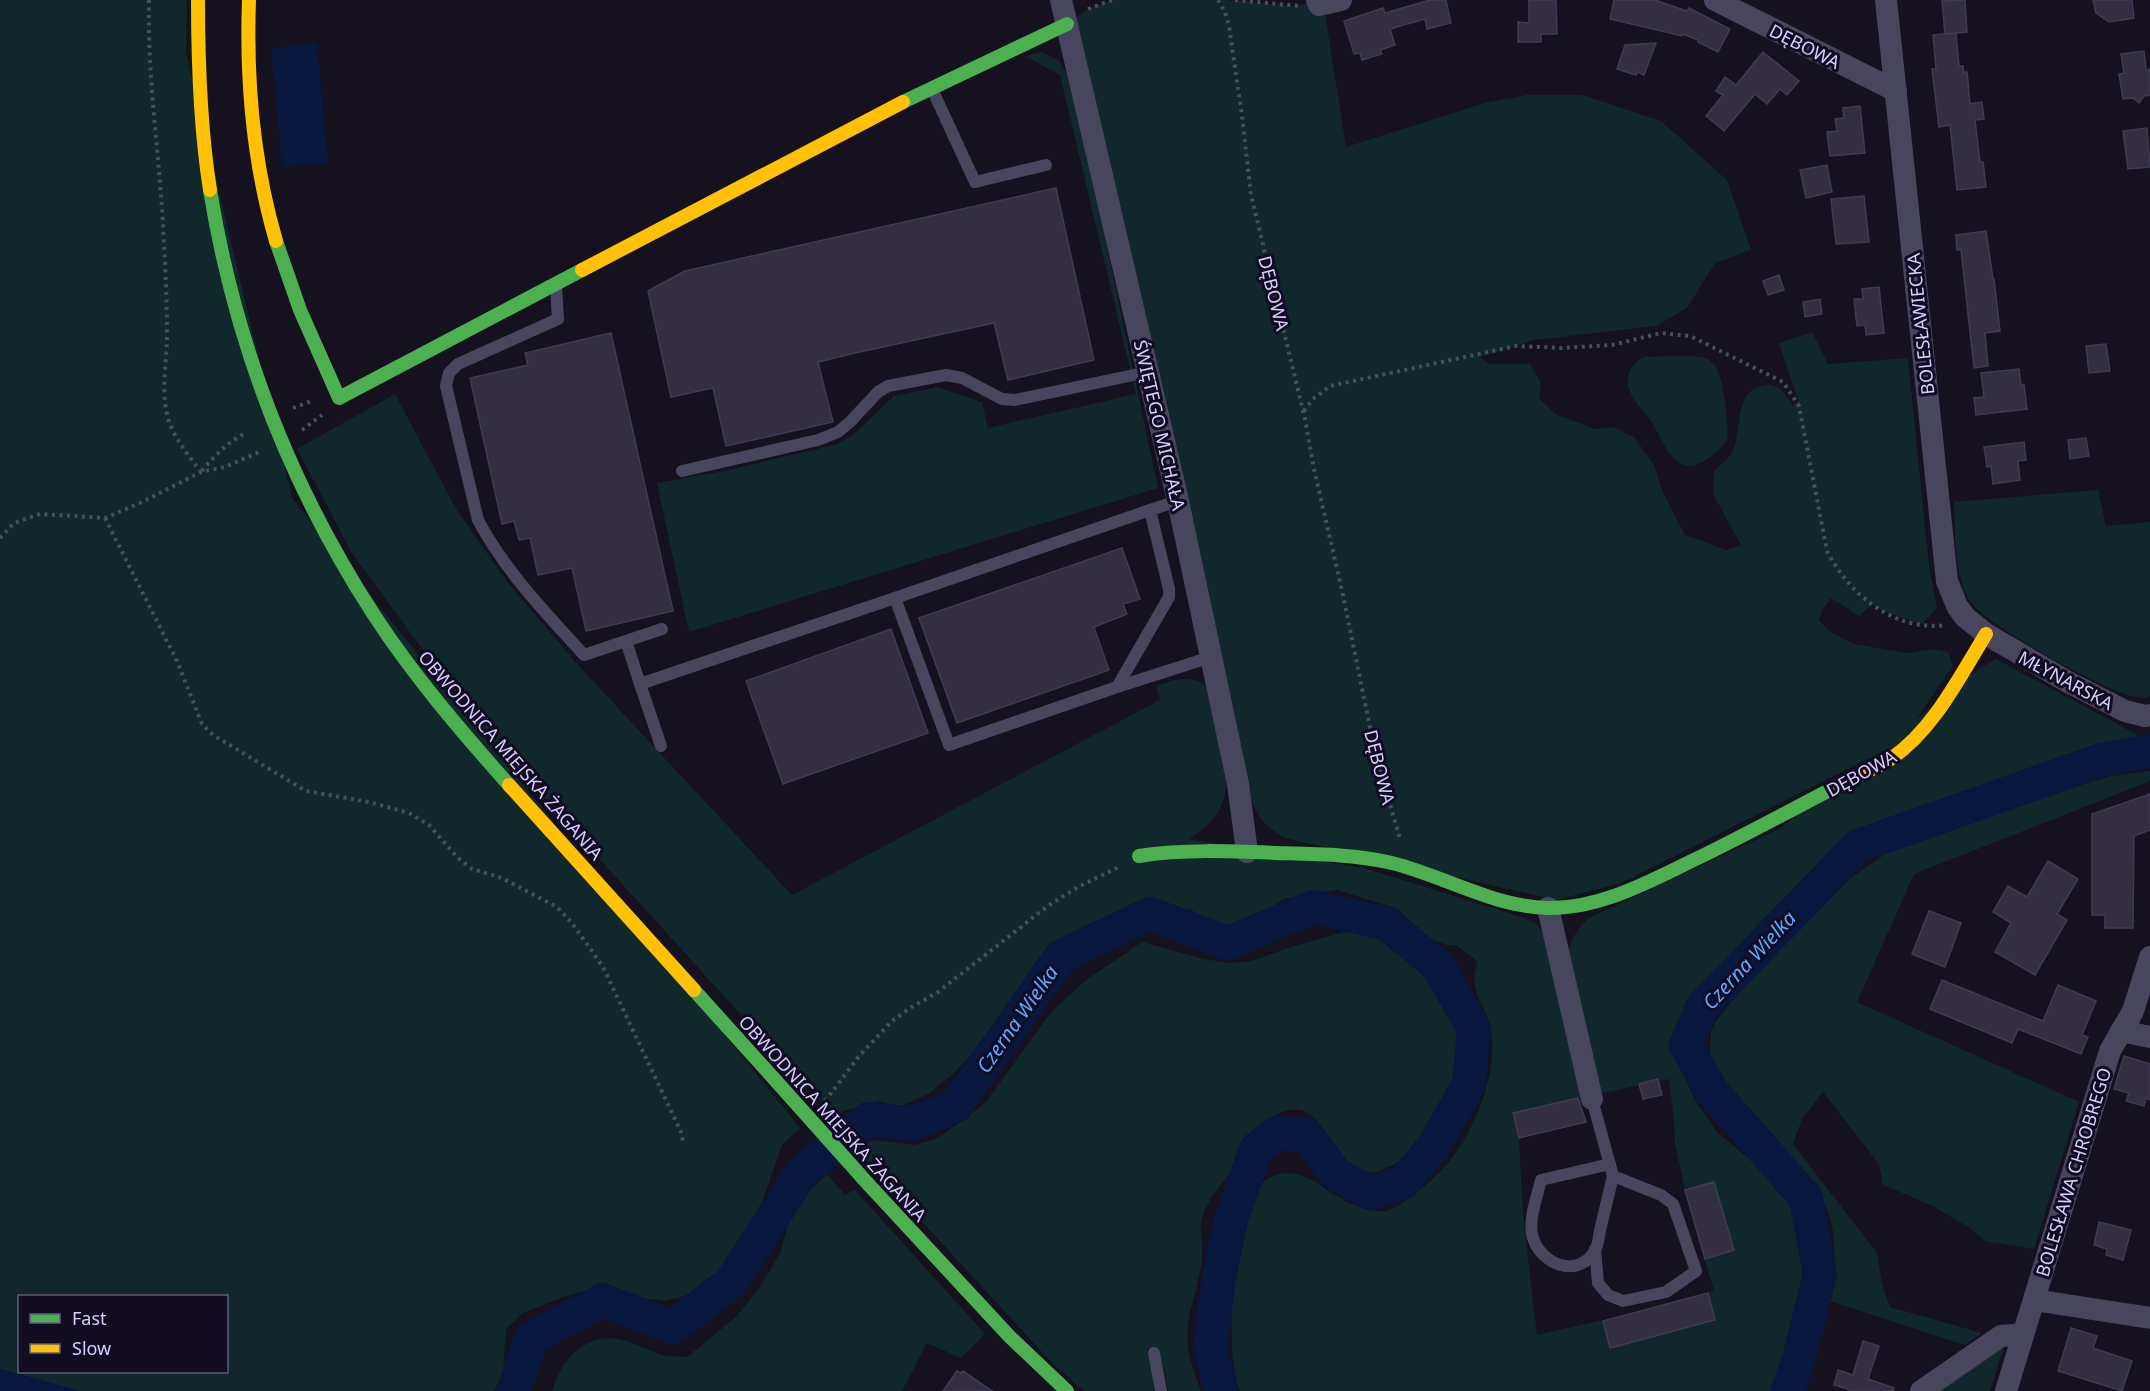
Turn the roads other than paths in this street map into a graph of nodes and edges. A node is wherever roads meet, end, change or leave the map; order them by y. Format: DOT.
graph roads {
  1 [pos="198,0"];
  2 [pos="249,0"];
  3 [pos="1061,0"];
  4 [pos="1715,0"];
  5 [pos="1886,0"];
  6 [pos="1067,24"];
  7 [pos="931,87"];
  8 [pos="1896,91"];
  9 [pos="1046,165"];
  10 [pos="555,285"];
  11 [pos="1148,372"];
  12 [pos="682,471"];
  13 [pos="1178,501"];
  14 [pos="1150,510"];
  15 [pos="895,598"];
  16 [pos="662,628"];
  17 [pos="1986,634"];
  18 [pos="626,642"];
  19 [pos="1211,657"];
  20 [pos="640,684"];
  21 [pos="1117,687"];
  22 [pos="2148,720"];
  23 [pos="661,746"];
  24 [pos="1247,852"];
  25 [pos="1140,856"];
  26 [pos="1548,908"];
  27 [pos="2150,957"];
  28 [pos="2121,1031"];
  29 [pos="2150,1037"];
  30 [pos="1592,1099"];
  31 [pos="1612,1170"];
  32 [pos="1595,1249"];
  33 [pos="2034,1300"];
  34 [pos="2150,1318"];
  35 [pos="2022,1338"];
  36 [pos="1154,1353"];
  37 [pos="1067,1391"];
  38 [pos="1161,1391"];
  39 [pos="1921,1391"];
  40 [pos="2006,1391"];
  1 -- 37 [label="street, OBWODNICA MIEJSKA ŻAGANIA, bridge"];
  2 -- 10 [label="street"];
  3 -- 6 [label="street, ŚWIĘTEGO MICHAŁA"];
  4 -- 8 [label="street, DĘBOWA"];
  5 -- 8 [label="street, BOLESŁAWIECKA"];
  6 -- 7 [label="street"];
  6 -- 11 [label="street, ŚWIĘTEGO MICHAŁA"];
  7 -- 9 [label="lane"];
  7 -- 10 [label="street"];
  8 -- 17 [label="street, BOLESŁAWIECKA"];
  10 -- 18 [label="lane"];
  11 -- 12 [label="lane"];
  11 -- 13 [label="street, ŚWIĘTEGO MICHAŁA"];
  13 -- 14 [label="lane"];
  13 -- 19 [label="street, ŚWIĘTEGO MICHAŁA"];
  14 -- 15 [label="lane"];
  14 -- 21 [label="lane"];
  15 -- 20 [label="lane"];
  15 -- 21 [label="lane"];
  16 -- 18 [label="lane"];
  17 -- 22 [label="street, MŁYNARSKA"];
  17 -- 26 [label="street, DĘBOWA"];
  18 -- 20 [label="lane"];
  19 -- 21 [label="lane"];
  19 -- 24 [label="street, ŚWIĘTEGO MICHAŁA"];
  20 -- 23 [label="lane"];
  24 -- 25 [label="street"];
  24 -- 26 [label="street, DĘBOWA"];
  26 -- 30 [label="street"];
  27 -- 28 [label="street, BOLESŁAWA CHROBREGO"];
  28 -- 29 [label="street"];
  28 -- 33 [label="street, BOLESŁAWA CHROBREGO"];
  30 -- 31 [label="lane"];
  31 -- 32 [label="lane"];
  31 -- 32 [label="lane"];
  31 -- 32 [label="lane"];
  33 -- 34 [label="street"];
  33 -- 35 [label="street, BOLESŁAWA CHROBREGO"];
  35 -- 39 [label="street"];
  35 -- 40 [label="street, BOLESŁAWA CHROBREGO"];
  36 -- 38 [label="lane"];
}
